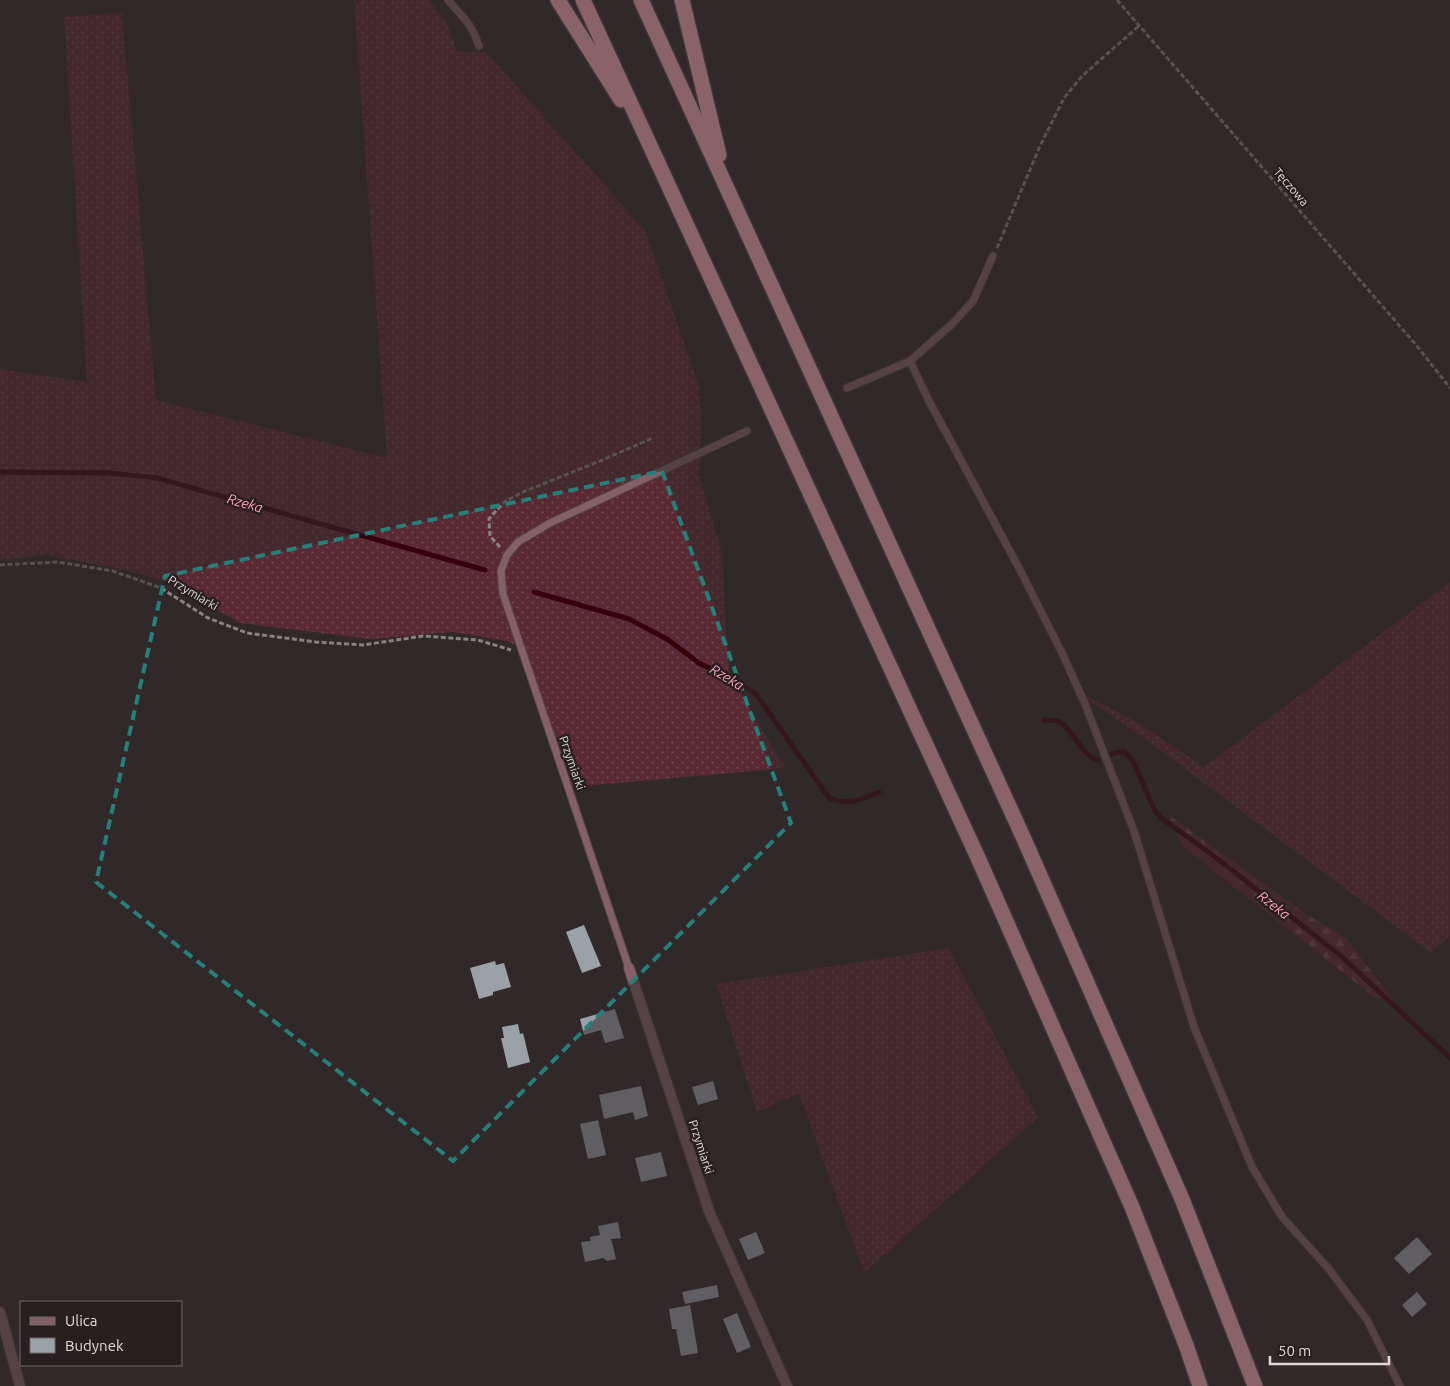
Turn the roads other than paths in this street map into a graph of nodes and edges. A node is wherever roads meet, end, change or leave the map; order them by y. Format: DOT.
graph roads {
  1 [pos="448,0"];
  2 [pos="558,0"];
  3 [pos="583,0"];
  4 [pos="641,0"];
  5 [pos="682,0"];
  6 [pos="478,46"];
  7 [pos="656,157"];
  8 [pos="726,186"];
  9 [pos="993,256"];
  10 [pos="910,361"];
  11 [pos="847,388"];
  12 [pos="747,431"];
  13 [pos="629,968"];
  14 [pos="0,1312"];
  15 [pos="20,1386"];
  16 [pos="786,1386"];
  17 [pos="1200,1386"];
  18 [pos="1255,1386"];
  19 [pos="1400,1386"];
  1 -- 6 [label="lane"];
  2 -- 7 [label="highway"];
  3 -- 7 [label="highway"];
  4 -- 8 [label="highway"];
  5 -- 8 [label="highway"];
  7 -- 17 [label="highway"];
  8 -- 18 [label="highway"];
  9 -- 10 [label="lane"];
  10 -- 11 [label="lane"];
  10 -- 19 [label="lane"];
  12 -- 13 [label="lane, Przymiarki"];
  13 -- 16 [label="street, Przymiarki"];
  14 -- 15 [label="street"];
}
